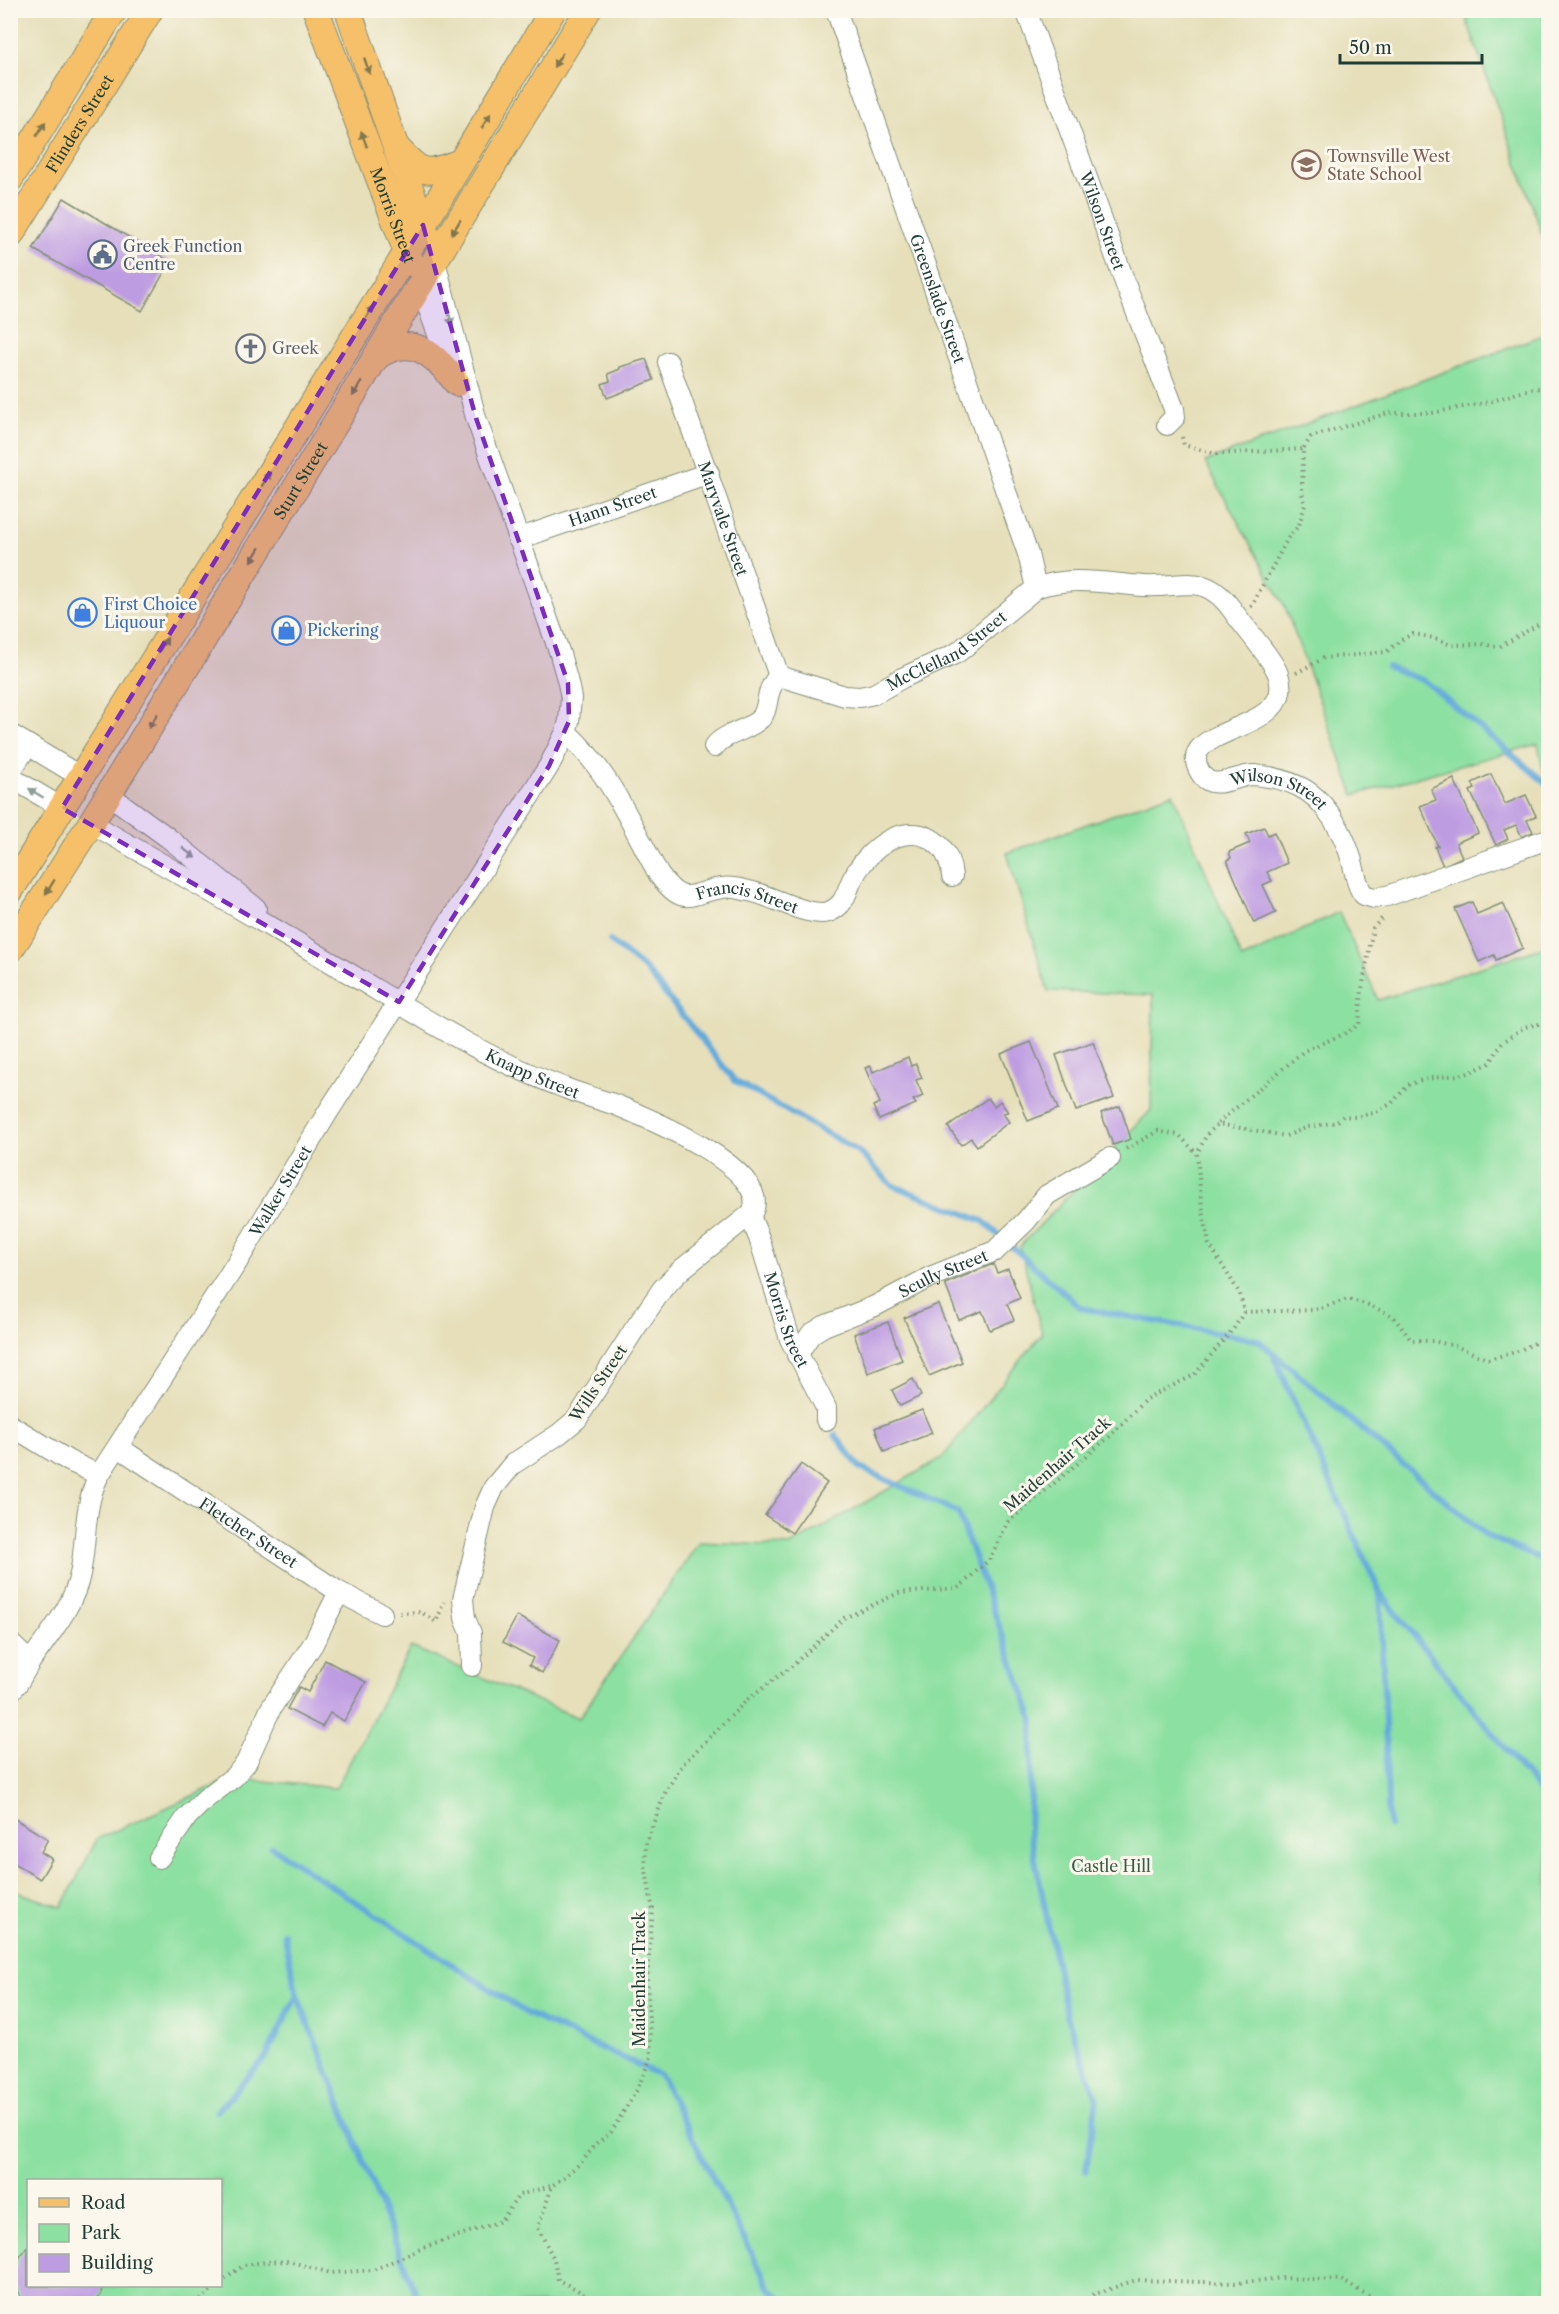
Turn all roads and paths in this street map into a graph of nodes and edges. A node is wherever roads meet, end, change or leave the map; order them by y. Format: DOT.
graph roads {
  1 [pos="114,10"];
  2 [pos="150,10"];
  3 [pos="316,10"];
  4 [pos="348,10"];
  5 [pos="553,10"];
  6 [pos="588,10"];
  7 [pos="836,10"];
  8 [pos="1026,10"];
  9 [pos="395,146"];
  10 [pos="461,162"];
  11 [pos="10,179"];
  12 [pos="423,225"];
  13 [pos="10,236"];
  14 [pos="407,252"];
  15 [pos="435,261"];
  16 [pos="420,285"];
  17 [pos="376,357"];
  18 [pos="668,362"];
  19 [pos="457,383"];
  20 [pos="1548,387"];
  21 [pos="476,418"];
  22 [pos="1171,421"];
  23 [pos="1303,449"];
  24 [pos="708,473"];
  25 [pos="518,539"];
  26 [pos="1036,588"];
  27 [pos="1548,619"];
  28 [pos="1242,624"];
  29 [pos="779,676"];
  30 [pos="1280,683"];
  31 [pos="566,732"];
  32 [pos="10,734"];
  33 [pos="28,745"];
  34 [pos="714,747"];
  35 [pos="10,775"];
  36 [pos="81,777"];
  37 [pos="108,794"];
  38 [pos="62,808"];
  39 [pos="91,823"];
  40 [pos="160,832"];
  41 [pos="1548,839"];
  42 [pos="147,856"];
  43 [pos="952,876"];
  44 [pos="10,891"];
  45 [pos="1387,896"];
  46 [pos="290,938"];
  47 [pos="10,950"];
  48 [pos="399,1002"];
  49 [pos="1548,1022"];
  50 [pos="1218,1124"];
  51 [pos="1197,1154"];
  52 [pos="1110,1158"];
  53 [pos="750,1216"];
  54 [pos="781,1311"];
  55 [pos="1244,1312"];
  56 [pos="824,1326"];
  57 [pos="1548,1329"];
  58 [pos="797,1355"];
  59 [pos="826,1420"];
  60 [pos="10,1425"];
  61 [pos="118,1447"];
  62 [pos="99,1475"];
  63 [pos="339,1592"];
  64 [pos="420,1612"];
  65 [pos="382,1614"];
  66 [pos="436,1622"];
  67 [pos="10,1642"];
  68 [pos="30,1662"];
  69 [pos="472,1666"];
  70 [pos="10,1692"];
  71 [pos="159,1858"];
  72 [pos="552,2186"];
  73 [pos="222,2281"];
  74 [pos="215,2287"];
  75 [pos="196,2304"];
  76 [pos="591,2304"];
  77 [pos="1085,2304"];
  78 [pos="1383,2304"];
  11 -- 1 [label="main road, Flinders Street, one-way"];
  2 -- 13 [label="main road, Flinders Street"];
  14 -- 3 [label="main road, Morris Street, one-way"];
  4 -- 9 [label="main road, Morris Street, one-way"];
  10 -- 5 [label="main road, Sturt Street, one-way"];
  6 -- 15 [label="main road, Sturt Street, one-way"];
  7 -- 26 [label="street, Greenslade Street"];
  8 -- 22 [label="street, Wilson Street"];
  9 -- 10 [label="main road"];
  9 -- 12 [label="main road, Morris Street"];
  10 -- 12 [label="main road, Sturt Street"];
  12 -- 14 [label="main road, Sturt Street"];
  12 -- 15 [label="main road, Morris Street"];
  14 -- 16 [label="main road, Morris Street"];
  36 -- 14 [label="main road, Sturt Street, one-way"];
  15 -- 16 [label="main road, Sturt Street"];
  15 -- 21 [label="street, Morris Street, one-way"];
  16 -- 17 [label="main road, Sturt Street"];
  16 -- 19 [label="street, Morris Street"];
  17 -- 19 [label="main road"];
  17 -- 37 [label="main road, Sturt Street, one-way"];
  18 -- 24 [label="street, Maryvale Street"];
  19 -- 21 [label="street, Morris Street"];
  20 -- 23 [label="path"];
  21 -- 25 [label="street, Morris Street"];
  22 -- 23 [label="path"];
  23 -- 28 [label="path"];
  24 -- 25 [label="street, Hann Street"];
  24 -- 29 [label="street, Maryvale Street"];
  25 -- 31 [label="street, Morris Street"];
  26 -- 28 [label="street, McClelland Street"];
  26 -- 29 [label="street, McClelland Street"];
  27 -- 30 [label="path"];
  28 -- 30 [label="street"];
  29 -- 34 [label="street"];
  30 -- 45 [label="street, Wilson Street"];
  31 -- 43 [label="street, Francis Street"];
  31 -- 48 [label="street, Walker Street"];
  32 -- 33 [label="street"];
  33 -- 35 [label="street"];
  33 -- 36 [label="street"];
  38 -- 35 [label="street, one-way"];
  36 -- 37 [label="main road"];
  36 -- 38 [label="main road, Sturt Street"];
  37 -- 39 [label="main road, Sturt Street"];
  37 -- 40 [label="street, Knapp Street"];
  38 -- 39 [label="main road"];
  38 -- 44 [label="main road, Sturt Street"];
  39 -- 42 [label="street, Knapp Street"];
  39 -- 47 [label="main road, Sturt Street, one-way"];
  40 -- 42 [label="street"];
  40 -- 46 [label="street, Knapp Street, one-way"];
  41 -- 45 [label="street"];
  42 -- 46 [label="street, Knapp Street"];
  45 -- 50 [label="path"];
  46 -- 48 [label="street, Knapp Street"];
  48 -- 53 [label="street, Knapp Street"];
  48 -- 61 [label="street, Walker Street"];
  49 -- 50 [label="path"];
  50 -- 51 [label="path"];
  51 -- 52 [label="path"];
  51 -- 55 [label="path"];
  52 -- 56 [label="street, Scully Street"];
  53 -- 54 [label="street, Morris Street"];
  53 -- 69 [label="street, Wills Street"];
  54 -- 56 [label="street"];
  54 -- 58 [label="street, Morris Street"];
  55 -- 57 [label="path"];
  55 -- 72 [label="path, Maidenhair Track"];
  56 -- 58 [label="street, Scully Street"];
  58 -- 59 [label="street, Morris Street"];
  60 -- 62 [label="street"];
  61 -- 62 [label="street, Walker Street"];
  61 -- 63 [label="street, Fletcher Street"];
  62 -- 68 [label="street, Walker Street"];
  63 -- 65 [label="street, Fletcher Street"];
  63 -- 71 [label="street"];
  64 -- 66 [label="path"];
  67 -- 68 [label="street"];
  68 -- 70 [label="street, Walker Street"];
  72 -- 73 [label="path"];
  72 -- 76 [label="path"];
  74 -- 75 [label="path"];
  77 -- 78 [label="path"];
}
